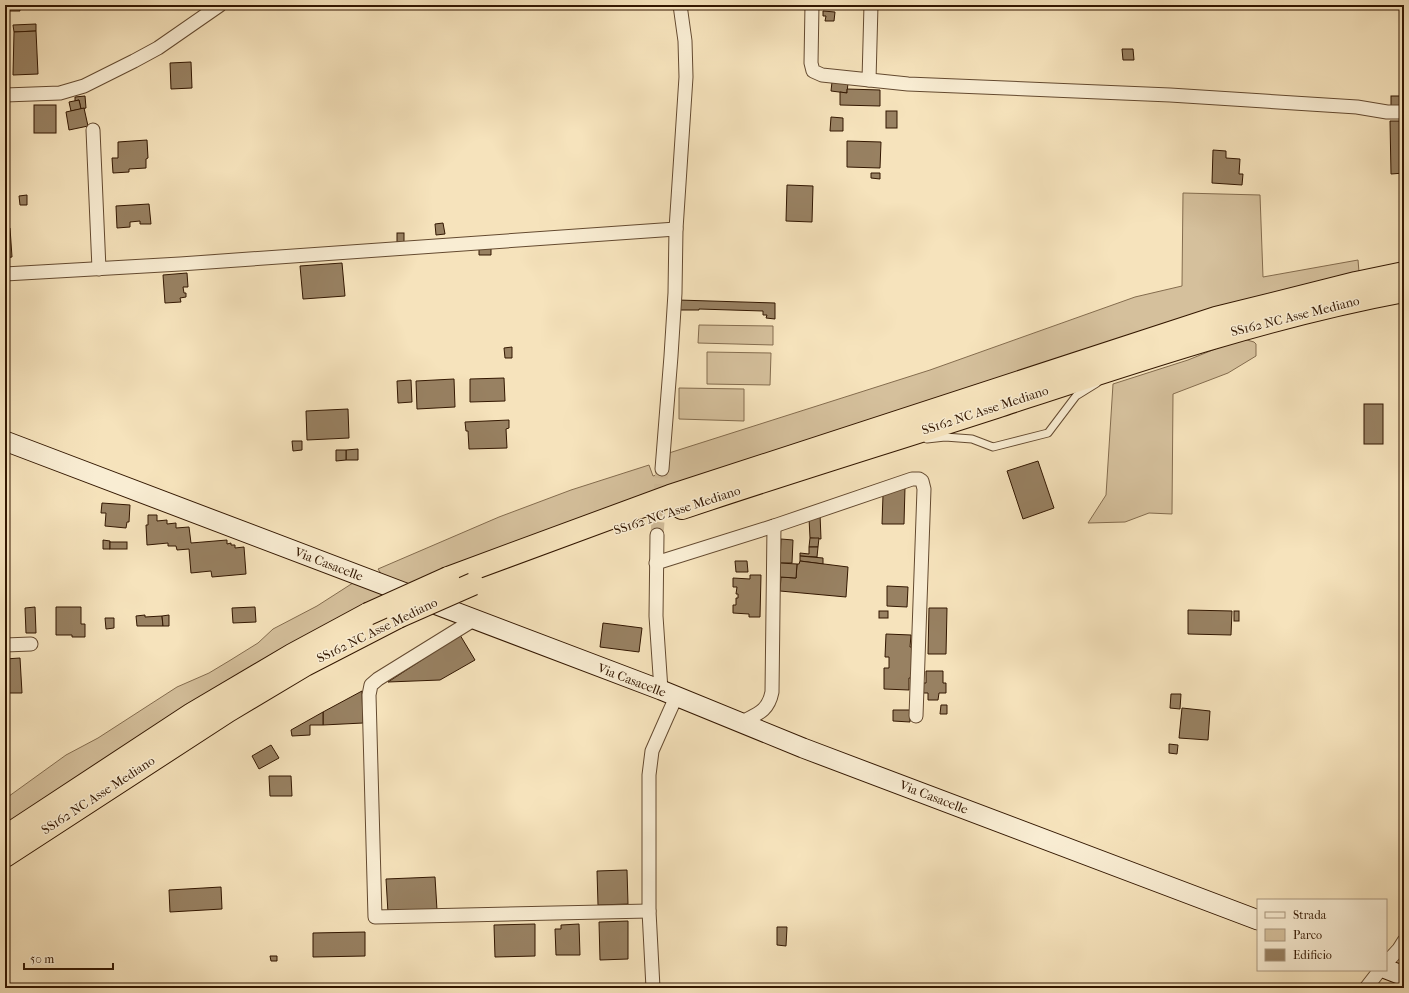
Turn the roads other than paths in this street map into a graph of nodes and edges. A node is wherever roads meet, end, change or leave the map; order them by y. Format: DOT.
graph roads {
  1 [pos="220,5"];
  2 [pos="680,5"];
  3 [pos="812,5"];
  4 [pos="871,5"];
  5 [pos="869,80"];
  6 [pos="5,95"];
  7 [pos="1404,112"];
  8 [pos="94,130"];
  9 [pos="676,229"];
  10 [pos="99,269"];
  11 [pos="5,274"];
  12 [pos="1404,274"];
  13 [pos="1404,290"];
  14 [pos="1217,327"];
  15 [pos="1152,356"];
  16 [pos="5,442"];
  17 [pos="890,442"];
  18 [pos="662,469"];
  19 [pos="774,526"];
  20 [pos="657,535"];
  21 [pos="656,563"];
  22 [pos="475,620"];
  23 [pos="31,644"];
  24 [pos="5,645"];
  25 [pos="669,694"];
  26 [pos="916,716"];
  27 [pos="740,723"];
  28 [pos="5,837"];
  29 [pos="5,856"];
  30 [pos="649,911"];
  31 [pos="1257,920"];
  32 [pos="1404,941"];
  33 [pos="1387,962"];
  34 [pos="1387,969"];
  35 [pos="1379,971"];
  36 [pos="1404,976"];
  37 [pos="653,988"];
  38 [pos="1366,988"];
  1 -- 6 [label="street"];
  2 -- 9 [label="street"];
  3 -- 5 [label="street"];
  4 -- 5 [label="street"];
  5 -- 7 [label="street"];
  8 -- 10 [label="street"];
  9 -- 10 [label="street"];
  9 -- 18 [label="street"];
  10 -- 11 [label="street"];
  12 -- 14 [label="highway, SS162 NC Asse Mediano"];
  13 -- 14 [label="highway, SS162 NC Asse Mediano"];
  14 -- 15 [label="highway, SS162 NC Asse Mediano"];
  14 -- 28 [label="highway, SS162 NC Asse Mediano, bridge"];
  15 -- 17 [label="highway, SS162 NC Asse Mediano"];
  15 -- 17 [label="lane"];
  16 -- 22 [label="street, Via Casacelle"];
  17 -- 29 [label="highway, SS162 NC Asse Mediano, bridge"];
  19 -- 21 [label="street"];
  19 -- 26 [label="street"];
  19 -- 27 [label="street"];
  20 -- 21 [label="street"];
  21 -- 25 [label="street"];
  22 -- 25 [label="street, Via Casacelle"];
  22 -- 30 [label="street"];
  23 -- 24 [label="street"];
  25 -- 27 [label="street, Via Casacelle"];
  25 -- 30 [label="street"];
  27 -- 31 [label="street, Via Casacelle"];
  30 -- 37 [label="street"];
  32 -- 33 [label="street"];
  34 -- 36 [label="street"];
  35 -- 38 [label="street"];
}
